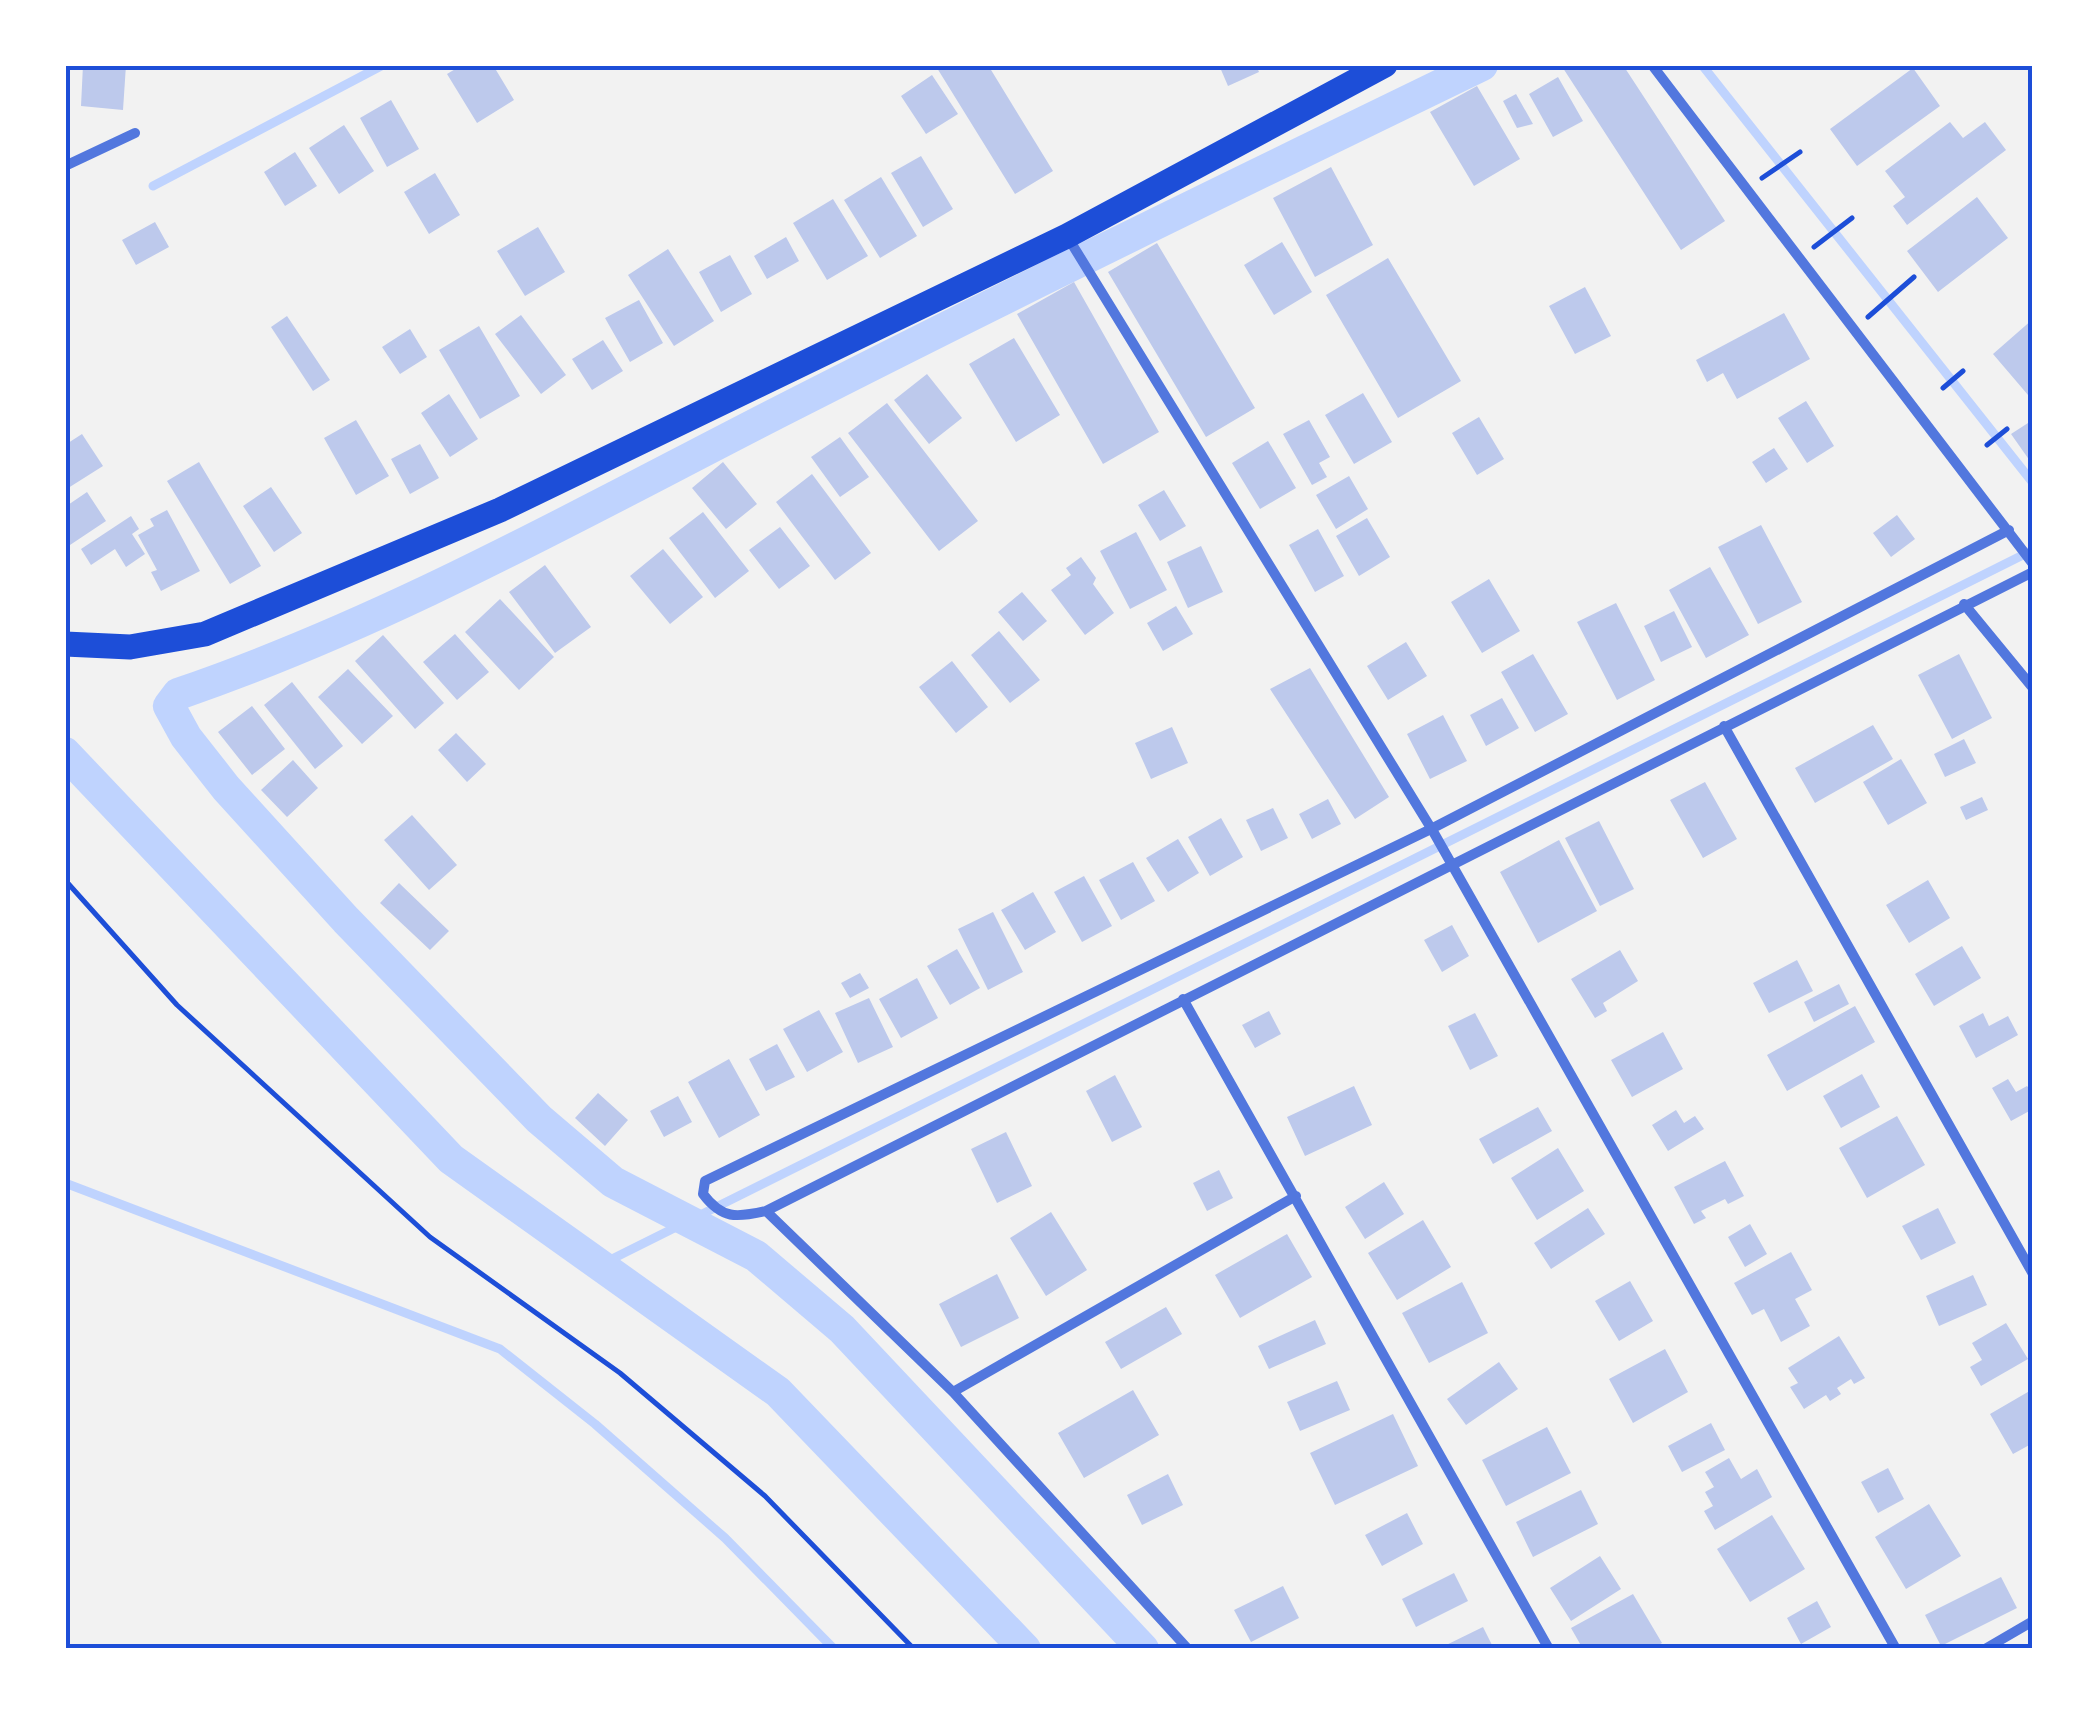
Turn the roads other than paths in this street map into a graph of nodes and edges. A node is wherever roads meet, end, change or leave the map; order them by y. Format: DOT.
graph roads {
  1 [pos="1385,65"];
  2 [pos="1652,65"];
  3 [pos="134,134"];
  4 [pos="65,166"];
  5 [pos="1066,236"];
  6 [pos="2009,530"];
  7 [pos="2033,564"];
  8 [pos="2033,572"];
  9 [pos="1964,604"];
  10 [pos="65,644"];
  11 [pos="2033,688"];
  12 [pos="1724,726"];
  13 [pos="1433,831"];
  14 [pos="1449,861"];
  15 [pos="1184,999"];
  16 [pos="1296,1196"];
  17 [pos="766,1211"];
  18 [pos="2033,1274"];
  19 [pos="952,1392"];
  20 [pos="2033,1622"];
  21 [pos="1188,1649"];
  22 [pos="1549,1649"];
  23 [pos="1896,1649"];
  24 [pos="1985,1649"];
  1 -- 5 [label="main road"];
  2 -- 6 [label="street"];
  3 -- 4 [label="street"];
  5 -- 10 [label="main road"];
  5 -- 13 [label="street"];
  6 -- 7 [label="street"];
  6 -- 13 [label="street"];
  8 -- 9 [label="street"];
  9 -- 11 [label="street"];
  9 -- 12 [label="street"];
  12 -- 14 [label="street"];
  12 -- 18 [label="street"];
  13 -- 14 [label="street"];
  13 -- 17 [label="street"];
  14 -- 15 [label="street"];
  14 -- 23 [label="street"];
  15 -- 16 [label="street"];
  15 -- 17 [label="street"];
  16 -- 19 [label="street"];
  16 -- 22 [label="street"];
  17 -- 19 [label="street"];
  19 -- 21 [label="street"];
  20 -- 24 [label="street"];
}
